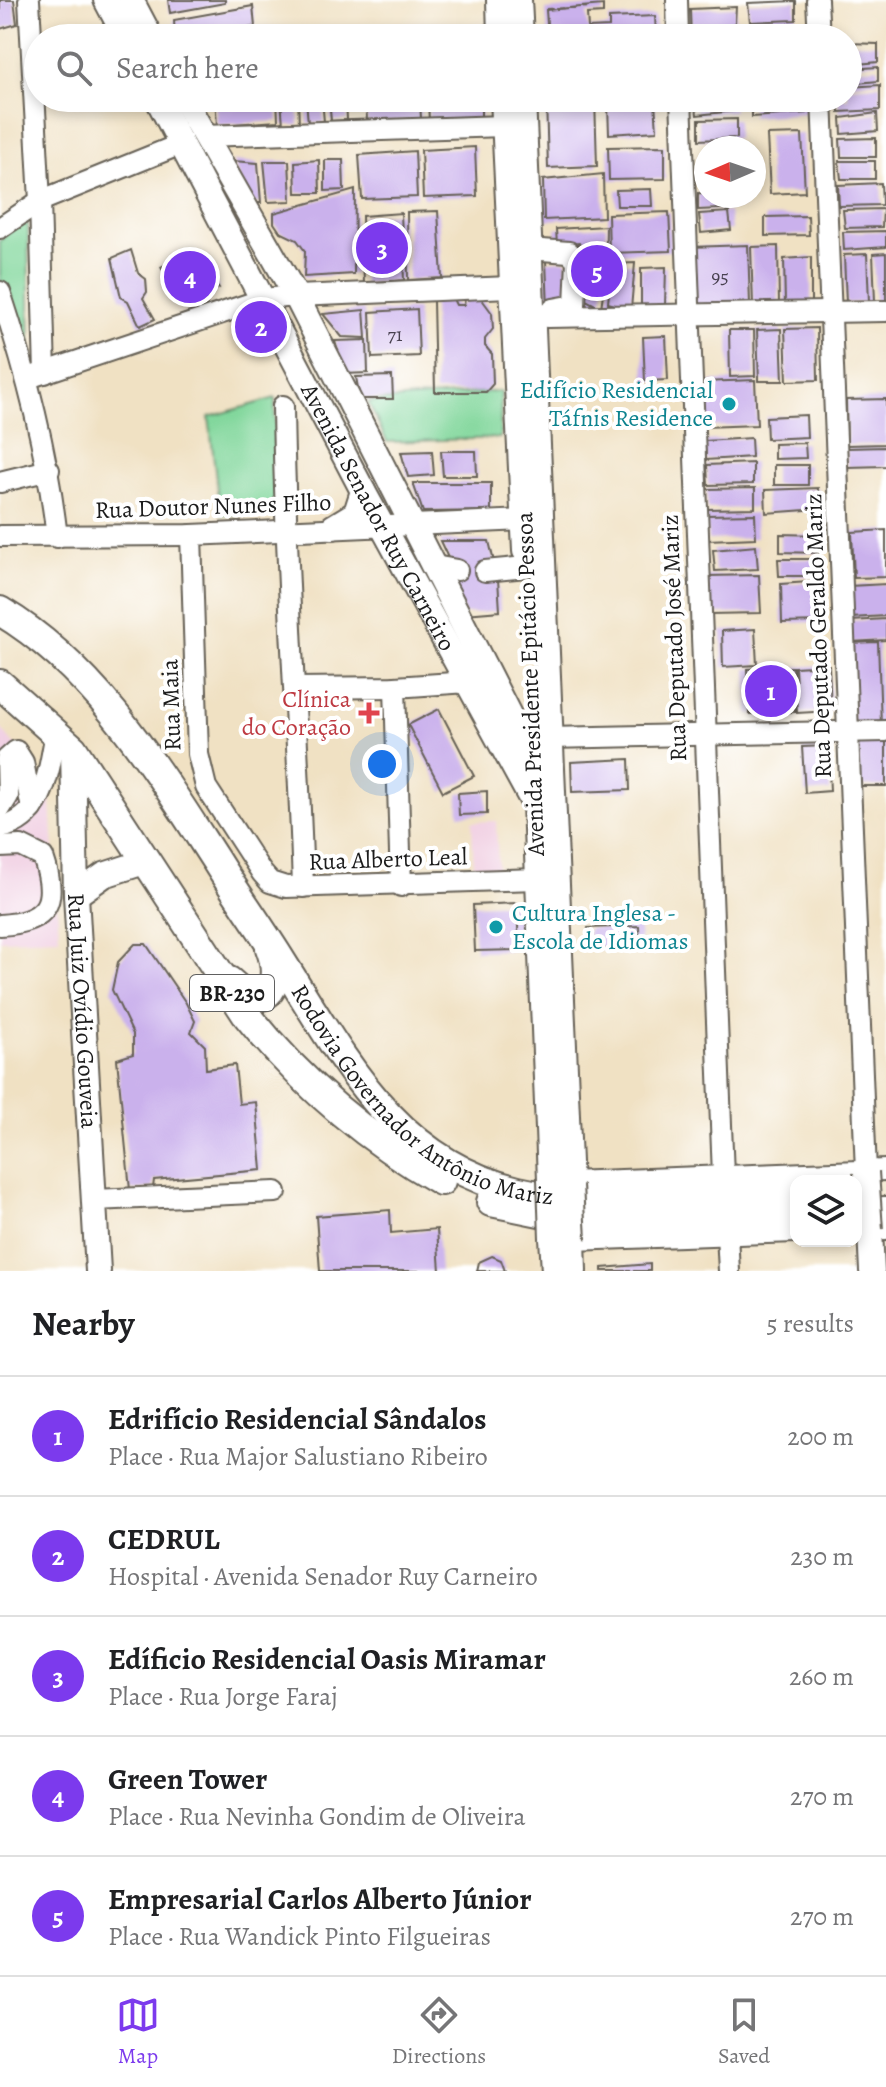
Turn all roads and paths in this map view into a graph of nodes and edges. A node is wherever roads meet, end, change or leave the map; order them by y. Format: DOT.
graph roads {
  1 [pos="29,0"];
  2 [pos="106,0"];
  3 [pos="131,0"];
  4 [pos="499,0"];
  5 [pos="519,0"];
  6 [pos="677,0"];
  7 [pos="817,0"];
  8 [pos="593,7"];
  9 [pos="546,9"];
  10 [pos="30,24"];
  11 [pos="119,24"];
  12 [pos="144,24"];
  13 [pos="500,24"];
  14 [pos="520,24"];
  15 [pos="678,24"];
  16 [pos="818,24"];
  17 [pos="35,112"];
  18 [pos="169,112"];
  19 [pos="186,112"];
  20 [pos="504,112"];
  21 [pos="523,112"];
  22 [pos="682,112"];
  23 [pos="823,112"];
  24 [pos="504,126"];
  25 [pos="192,140"];
  26 [pos="40,201"];
  27 [pos="0,228"];
  28 [pos="528,249"];
  29 [pos="510,287"];
  30 [pos="0,292"];
  31 [pos="296,296"];
  32 [pos="264,299"];
  33 [pos="886,311"];
  34 [pos="831,312"];
  35 [pos="689,316"];
  36 [pos="526,320"];
  37 [pos="37,376"];
  38 [pos="283,406"];
  39 [pos="49,470"];
  40 [pos="0,482"];
  41 [pos="363,491"];
  42 [pos="524,520"];
  43 [pos="412,524"];
  44 [pos="382,525"];
  45 [pos="333,527"];
  46 [pos="284,530"];
  47 [pos="191,535"];
  48 [pos="0,536"];
  49 [pos="57,537"];
  50 [pos="526,567"];
  51 [pos="485,571"];
  52 [pos="0,611"];
  53 [pos="468,682"];
  54 [pos="0,684"];
  55 [pos="395,687"];
  56 [pos="296,688"];
  57 [pos="886,731"];
  58 [pos="848,732"];
  59 [pos="704,733"];
  60 [pos="548,738"];
  61 [pos="64,741"];
  62 [pos="533,762"];
  63 [pos="550,784"];
  64 [pos="535,806"];
  65 [pos="0,809"];
  66 [pos="32,809"];
  67 [pos="0,828"];
  68 [pos="0,847"];
  69 [pos="253,859"];
  70 [pos="147,861"];
  71 [pos="537,879"];
  72 [pos="401,886"];
  73 [pos="303,887"];
  74 [pos="76,895"];
  75 [pos="0,925"];
  76 [pos="264,934"];
  77 [pos="208,956"];
  78 [pos="723,1176"];
  79 [pos="874,1179"];
  80 [pos="563,1182"];
  81 [pos="790,1190"];
  82 [pos="276,1192"];
  83 [pos="94,1200"];
  84 [pos="790,1214"];
  85 [pos="871,1222"];
  86 [pos="790,1232"];
  87 [pos="727,1234"];
  88 [pos="562,1239"];
  89 [pos="98,1271"];
  90 [pos="554,1271"];
  91 [pos="574,1271"];
  92 [pos="729,1271"];
  93 [pos="872,1271"];
  1 -- 10 [label="street"];
  2 -- 11 [label="main road"];
  3 -- 12 [label="main road"];
  4 -- 13 [label="main road"];
  5 -- 14 [label="main road"];
  6 -- 15 [label="street"];
  7 -- 16 [label="street"];
  8 -- 9 [label="path"];
  17 -- 26 [label="street"];
  18 -- 25 [label="main road, Avenida Senador Ruy Carneiro"];
  19 -- 25 [label="main road, Avenida Senador Ruy Carneiro"];
  20 -- 24 [label="main road, Avenida Presidente Epitácio Pessoa"];
  21 -- 28 [label="main road, Avenida Presidente Epitácio Pessoa"];
  22 -- 35 [label="street, Rua Deputado José Mariz"];
  23 -- 34 [label="street, Rua Deputado Geraldo Mariz"];
  24 -- 25 [label="street"];
  24 -- 29 [label="main road, Avenida Presidente Epitácio Pessoa"];
  25 -- 26 [label="street"];
  25 -- 31 [label="main road, Avenida Senador Ruy Carneiro"];
  25 -- 32 [label="main road, Avenida Senador Ruy Carneiro"];
  26 -- 27 [label="street"];
  26 -- 37 [label="street"];
  28 -- 36 [label="main road, Avenida Presidente Epitácio Pessoa"];
  28 -- 36 [label="street"];
  29 -- 31 [label="street"];
  29 -- 36 [label="main road, Avenida Presidente Epitácio Pessoa"];
  30 -- 37 [label="street"];
  31 -- 32 [label="street"];
  31 -- 43 [label="main road, Avenida Senador Ruy Carneiro"];
  32 -- 37 [label="street"];
  32 -- 41 [label="main road, Avenida Senador Ruy Carneiro"];
  33 -- 34 [label="street"];
  34 -- 35 [label="street"];
  34 -- 58 [label="street, Rua Deputado Geraldo Mariz"];
  35 -- 36 [label="street"];
  35 -- 59 [label="street, Rua Deputado José Mariz"];
  36 -- 42 [label="main road, Avenida Presidente Epitácio Pessoa"];
  36 -- 60 [label="main road, Avenida Presidente Epitácio Pessoa"];
  37 -- 39 [label="street"];
  38 -- 46 [label="street"];
  39 -- 40 [label="street"];
  39 -- 49 [label="street"];
  41 -- 44 [label="main road, Avenida Senador Ruy Carneiro"];
  41 -- 45 [label="main road"];
  42 -- 43 [label="street, Rua Doutor Nunes Filho"];
  42 -- 50 [label="main road, Avenida Presidente Epitácio Pessoa"];
  43 -- 44 [label="street, Rua Doutor Nunes Filho"];
  43 -- 62 [label="main road, Avenida Senador Ruy Carneiro"];
  44 -- 45 [label="street, Rua Doutor Nunes Filho"];
  44 -- 53 [label="main road, Avenida Senador Ruy Carneiro"];
  45 -- 46 [label="street, Rua Doutor Nunes Filho"];
  46 -- 47 [label="street, Rua Doutor Nunes Filho"];
  46 -- 56 [label="street"];
  47 -- 49 [label="street, Rua Doutor Nunes Filho"];
  47 -- 69 [label="street, Rua Maia"];
  48 -- 49 [label="street, Rua Doutor Nunes Filho"];
  50 -- 51 [label="street"];
  50 -- 62 [label="main road, Avenida Presidente Epitácio Pessoa"];
  52 -- 76 [label="highway, Rodovia Governador Antônio Mariz / BR-230"];
  53 -- 55 [label="street"];
  53 -- 64 [label="main road, Avenida Senador Ruy Carneiro"];
  54 -- 61 [label="highway, Rodovia Governador Antônio Mariz / BR-230"];
  55 -- 56 [label="street"];
  55 -- 72 [label="street"];
  56 -- 73 [label="street"];
  57 -- 58 [label="street"];
  58 -- 59 [label="street"];
  58 -- 79 [label="street, Rua Deputado Geraldo Mariz"];
  59 -- 60 [label="street"];
  59 -- 78 [label="street, Rua Deputado José Mariz"];
  60 -- 63 [label="main road, Avenida Presidente Epitácio Pessoa"];
  61 -- 66 [label="street"];
  61 -- 70 [label="highway, Rodovia Governador Antônio Mariz / BR-230"];
  61 -- 74 [label="main road, Rua Juiz Ovídio Gouveia"];
  62 -- 63 [label="main road"];
  62 -- 64 [label="main road, Avenida Presidente Epitácio Pessoa"];
  63 -- 80 [label="main road, Avenida Presidente Epitácio Pessoa"];
  64 -- 71 [label="main road, Avenida Presidente Epitácio Pessoa"];
  65 -- 66 [label="street"];
  66 -- 67 [label="street"];
  68 -- 75 [label="street"];
  69 -- 73 [label="street, Rua Alberto Leal"];
  70 -- 74 [label="main road"];
  70 -- 77 [label="highway, Rodovia Governador Antônio Mariz / BR-230"];
  71 -- 72 [label="street, Rua Alberto Leal"];
  71 -- 80 [label="main road, Avenida Presidente Epitácio Pessoa"];
  72 -- 73 [label="street, Rua Alberto Leal"];
  74 -- 83 [label="main road, Rua Juiz Ovídio Gouveia"];
  76 -- 77 [label="highway"];
  76 -- 81 [label="highway, Rodovia Governador Antônio Mariz / BR-230"];
  77 -- 84 [label="highway, Rodovia Governador Antônio Mariz / BR-230"];
  78 -- 79 [label="street"];
  78 -- 80 [label="street"];
  79 -- 85 [label="main road, bridge"];
  80 -- 88 [label="main road, Avenida Presidente Epitácio Pessoa, bridge"];
  82 -- 83 [label="street"];
  83 -- 89 [label="main road, Rua Juiz Ovídio Gouveia"];
  85 -- 93 [label="main road"];
  86 -- 87 [label="street"];
  87 -- 88 [label="street"];
  87 -- 92 [label="street"];
  88 -- 90 [label="main road, Avenida Presidente Epitácio Pessoa"];
  88 -- 91 [label="main road, Avenida Presidente Epitácio Pessoa"];
}
